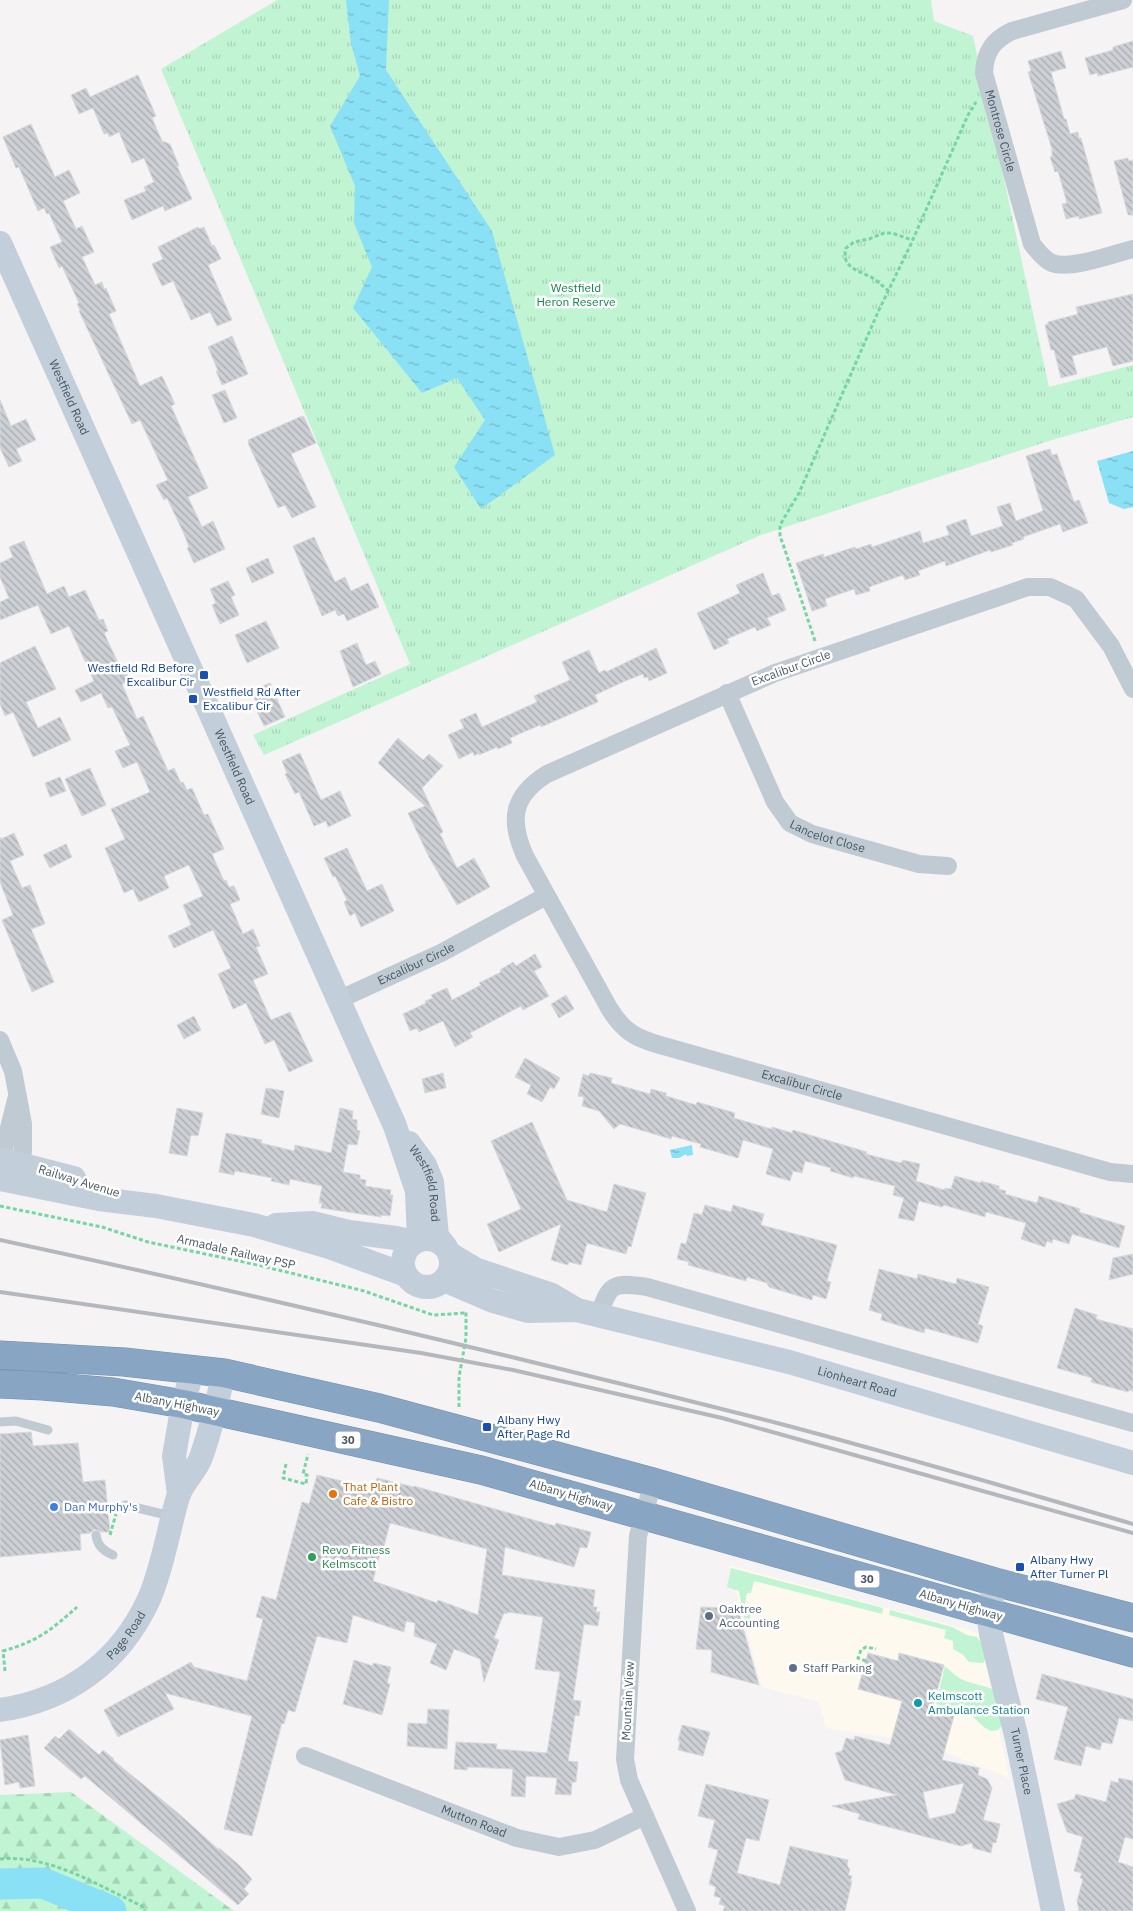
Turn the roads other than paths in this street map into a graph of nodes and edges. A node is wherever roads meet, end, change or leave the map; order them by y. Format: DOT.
graph roads {
  1 [pos="1123,0"];
  2 [pos="0,244"];
  3 [pos="1133,249"];
  4 [pos="1133,689"];
  5 [pos="727,693"];
  6 [pos="948,866"];
  7 [pos="546,896"];
  8 [pos="338,1000"];
  9 [pos="0,1040"];
  10 [pos="395,1126"];
  11 [pos="7,1171"];
  12 [pos="1133,1174"];
  13 [pos="254,1225"];
  14 [pos="416,1241"];
  15 [pos="447,1250"];
  16 [pos="406,1275"];
  17 [pos="444,1280"];
  18 [pos="577,1310"];
  19 [pos="600,1316"];
  20 [pos="0,1356"];
  21 [pos="193,1370"];
  22 [pos="224,1373"];
  23 [pos="0,1384"];
  24 [pos="183,1404"];
  25 [pos="214,1411"];
  26 [pos="0,1422"];
  27 [pos="1133,1422"];
  28 [pos="48,1430"];
  29 [pos="1133,1462"];
  30 [pos="653,1482"];
  31 [pos="179,1494"];
  32 [pos="125,1505"];
  33 [pos="642,1515"];
  34 [pos="173,1517"];
  35 [pos="96,1534"];
  36 [pos="112,1555"];
  37 [pos="996,1582"];
  38 [pos="988,1613"];
  39 [pos="1133,1618"];
  40 [pos="1133,1654"];
  41 [pos="0,1710"];
  42 [pos="305,1756"];
  43 [pos="645,1816"];
  44 [pos="687,1911"];
  45 [pos="1053,1911"];
  1 -- 3 [label="street, Montrose Circle"];
  2 -- 8 [label="main road, Westfield Road"];
  4 -- 5 [label="street, Excalibur Circle"];
  5 -- 6 [label="street, Lancelot Close"];
  5 -- 7 [label="street, Excalibur Circle"];
  7 -- 8 [label="street, Excalibur Circle"];
  7 -- 12 [label="street, Excalibur Circle"];
  8 -- 10 [label="main road, Westfield Road"];
  9 -- 11 [label="street"];
  10 -- 14 [label="main road, Westfield Road"];
  10 -- 15 [label="main road, Westfield Road"];
  11 -- 13 [label="main road, Railway Avenue"];
  13 -- 14 [label="main road, Railway Avenue"];
  13 -- 16 [label="main road, Railway Avenue"];
  14 -- 15 [label="main road"];
  14 -- 16 [label="main road"];
  15 -- 17 [label="main road"];
  15 -- 18 [label="main road, Lionheart Road"];
  16 -- 17 [label="main road"];
  17 -- 18 [label="main road, Lionheart Road"];
  18 -- 19 [label="main road, Lionheart Road"];
  19 -- 27 [label="street"];
  19 -- 29 [label="main road, Lionheart Road"];
  20 -- 21 [label="highway"];
  21 -- 22 [label="highway"];
  21 -- 24 [label="main road, Page Road"];
  22 -- 25 [label="main road, Page Road"];
  22 -- 30 [label="highway"];
  23 -- 24 [label="highway, Albany Highway / 30"];
  24 -- 25 [label="highway, Albany Highway / 30"];
  24 -- 31 [label="main road, Page Road"];
  25 -- 31 [label="main road, Page Road"];
  25 -- 33 [label="highway, Albany Highway / 30"];
  26 -- 28 [label="lane"];
  30 -- 33 [label="street, Mountain View"];
  30 -- 37 [label="highway"];
  31 -- 34 [label="main road, Page Road"];
  32 -- 34 [label="lane"];
  33 -- 38 [label="highway, Albany Highway / 30"];
  33 -- 43 [label="street, Mountain View"];
  34 -- 41 [label="main road, Page Road"];
  35 -- 36 [label="lane"];
  37 -- 38 [label="main road, Turner Place"];
  37 -- 39 [label="highway"];
  38 -- 40 [label="highway, Albany Highway / 30"];
  38 -- 45 [label="main road, Turner Place"];
  42 -- 43 [label="street, Mutton Road"];
  43 -- 44 [label="street, Mountain View"];
}
